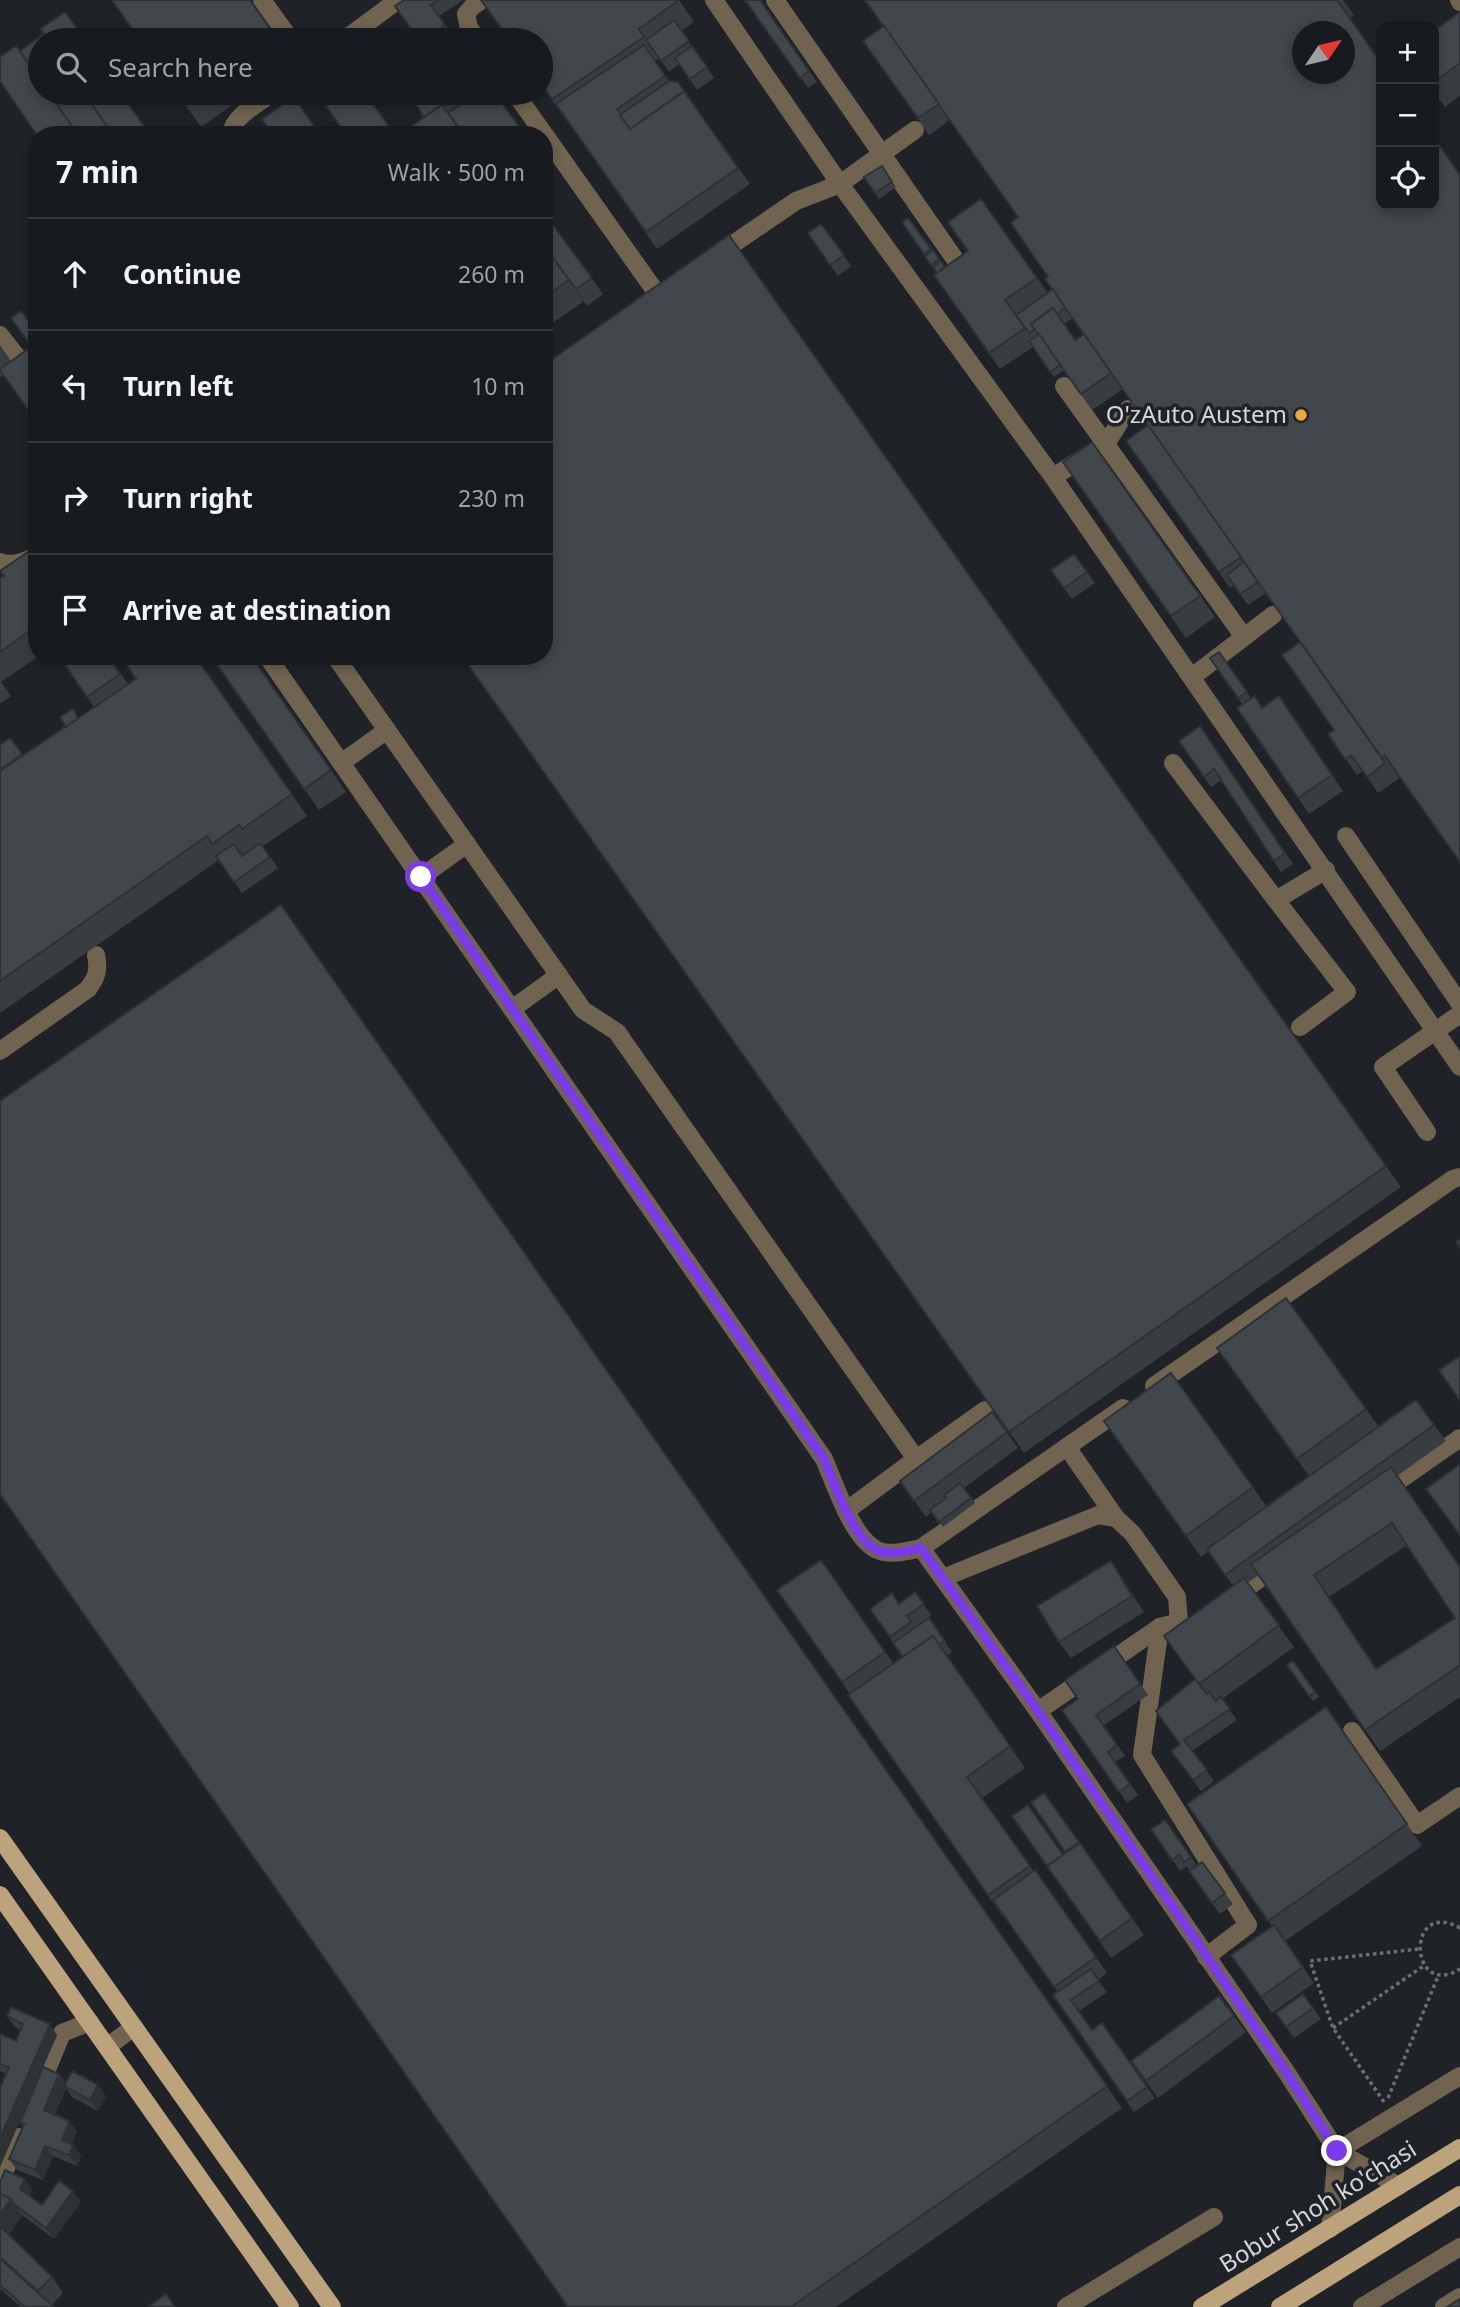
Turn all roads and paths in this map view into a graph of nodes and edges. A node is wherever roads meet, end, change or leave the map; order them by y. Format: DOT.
graph roads {
  1 [pos="262,0"];
  2 [pos="398,0"];
  3 [pos="482,0"];
  4 [pos="714,0"];
  5 [pos="775,0"];
  6 [pos="282,28"];
  7 [pos="360,28"];
  8 [pos="468,28"];
  9 [pos="256,105"];
  10 [pos="523,105"];
  11 [pos="233,126"];
  12 [pos="538,126"];
  13 [pos="915,130"];
  14 [pos="553,147"];
  15 [pos="882,154"];
  16 [pos="839,184"];
  17 [pos="704,264"];
  18 [pos="961,268"];
  19 [pos="658,295"];
  20 [pos="0,335"];
  21 [pos="28,359"];
  22 [pos="1064,386"];
  23 [pos="1128,410"];
  24 [pos="1106,444"];
  25 [pos="1053,477"];
  26 [pos="28,560"];
  27 [pos="0,562"];
  28 [pos="1273,615"];
  29 [pos="1244,637"];
  30 [pos="273,665"];
  31 [pos="341,665"];
  32 [pos="1192,677"];
  33 [pos="387,730"];
  34 [pos="341,763"];
  35 [pos="1173,763"];
  36 [pos="1346,836"];
  37 [pos="467,844"];
  38 [pos="1326,870"];
  39 [pos="421,877"];
  40 [pos="1276,900"];
  41 [pos="96,955"];
  42 [pos="559,975"];
  43 [pos="1460,1004"];
  44 [pos="512,1009"];
  45 [pos="1460,1014"];
  46 [pos="1300,1027"];
  47 [pos="1436,1031"];
  48 [pos="0,1051"];
  49 [pos="1460,1067"];
  50 [pos="1427,1132"];
  51 [pos="1460,1177"];
  52 [pos="985,1409"];
  53 [pos="1460,1438"];
  54 [pos="1067,1447"];
  55 [pos="916,1459"];
  56 [pos="1372,1500"];
  57 [pos="846,1511"];
  58 [pos="1116,1518"];
  59 [pos="921,1548"];
  60 [pos="1294,1554"];
  61 [pos="943,1578"];
  62 [pos="1217,1609"];
  63 [pos="1160,1628"];
  64 [pos="1038,1711"];
  65 [pos="1352,1731"];
  66 [pos="1460,1796"];
  67 [pos="0,1838"];
  68 [pos="0,1895"];
  69 [pos="1460,1928"];
  70 [pos="1419,1949"];
  71 [pos="1206,1957"];
  72 [pos="1424,1965"];
  73 [pos="1458,1971"];
  74 [pos="1439,1974"];
  75 [pos="1460,1977"];
  76 [pos="90,2022"];
  77 [pos="135,2028"];
  78 [pos="1333,2028"];
  79 [pos="107,2047"];
  80 [pos="1460,2076"];
  81 [pos="1460,2148"];
  82 [pos="1337,2151"];
  83 [pos="0,2182"];
  84 [pos="1399,2186"];
  85 [pos="1460,2195"];
  86 [pos="1214,2217"];
  87 [pos="1330,2229"];
  88 [pos="1460,2247"];
  89 [pos="1460,2297"];
  90 [pos="290,2307"];
  91 [pos="332,2307"];
  92 [pos="1066,2307"];
  93 [pos="1202,2307"];
  94 [pos="1280,2307"];
  95 [pos="1362,2307"];
  96 [pos="1444,2307"];
  1 -- 6 [label="street"];
  2 -- 7 [label="street"];
  3 -- 8 [label="street"];
  4 -- 16 [label="street"];
  5 -- 15 [label="street"];
  9 -- 11 [label="street"];
  10 -- 12 [label="street"];
  13 -- 15 [label="street"];
  14 -- 19 [label="street"];
  15 -- 16 [label="street"];
  15 -- 18 [label="street"];
  16 -- 17 [label="street"];
  16 -- 25 [label="street"];
  20 -- 21 [label="street"];
  22 -- 24 [label="street"];
  23 -- 24 [label="street"];
  24 -- 25 [label="street"];
  24 -- 29 [label="street"];
  25 -- 32 [label="street"];
  26 -- 27 [label="street"];
  28 -- 29 [label="street"];
  29 -- 32 [label="street"];
  30 -- 34 [label="street"];
  31 -- 33 [label="street"];
  32 -- 38 [label="street"];
  33 -- 34 [label="street"];
  33 -- 37 [label="street"];
  34 -- 39 [label="street"];
  35 -- 40 [label="street"];
  36 -- 43 [label="street"];
  37 -- 39 [label="street"];
  37 -- 42 [label="street"];
  38 -- 40 [label="street"];
  38 -- 47 [label="street"];
  39 -- 44 [label="street"];
  40 -- 46 [label="street"];
  41 -- 48 [label="street"];
  42 -- 44 [label="street"];
  42 -- 55 [label="street"];
  44 -- 57 [label="street"];
  45 -- 47 [label="street"];
  47 -- 49 [label="street"];
  47 -- 50 [label="street"];
  51 -- 54 [label="street"];
  52 -- 55 [label="street"];
  53 -- 56 [label="street"];
  54 -- 58 [label="street"];
  54 -- 59 [label="street"];
  55 -- 57 [label="street"];
  57 -- 59 [label="street"];
  58 -- 61 [label="street"];
  58 -- 63 [label="street"];
  59 -- 61 [label="street"];
  60 -- 62 [label="street"];
  61 -- 64 [label="street"];
  63 -- 64 [label="street"];
  63 -- 71 [label="street"];
  64 -- 71 [label="street"];
  65 -- 66 [label="street"];
  67 -- 77 [label="main road"];
  68 -- 76 [label="main road"];
  69 -- 70 [label="path"];
  70 -- 72 [label="path"];
  70 -- 78 [label="path"];
  71 -- 82 [label="street"];
  72 -- 74 [label="path"];
  72 -- 78 [label="path"];
  73 -- 74 [label="path"];
  73 -- 75 [label="path"];
  74 -- 78 [label="path"];
  76 -- 79 [label="main road"];
  76 -- 83 [label="street"];
  77 -- 79 [label="street"];
  77 -- 91 [label="main road"];
  79 -- 90 [label="main road"];
  80 -- 82 [label="street"];
  81 -- 84 [label="main road, Bobur shoh ko'chasi"];
  82 -- 84 [label="street"];
  82 -- 87 [label="street"];
  84 -- 87 [label="main road, Bobur shoh ko'chasi"];
  85 -- 94 [label="main road"];
  86 -- 92 [label="street"];
  87 -- 93 [label="main road, Bobur shoh ko'chasi"];
  88 -- 95 [label="street"];
  89 -- 96 [label="street"];
}
